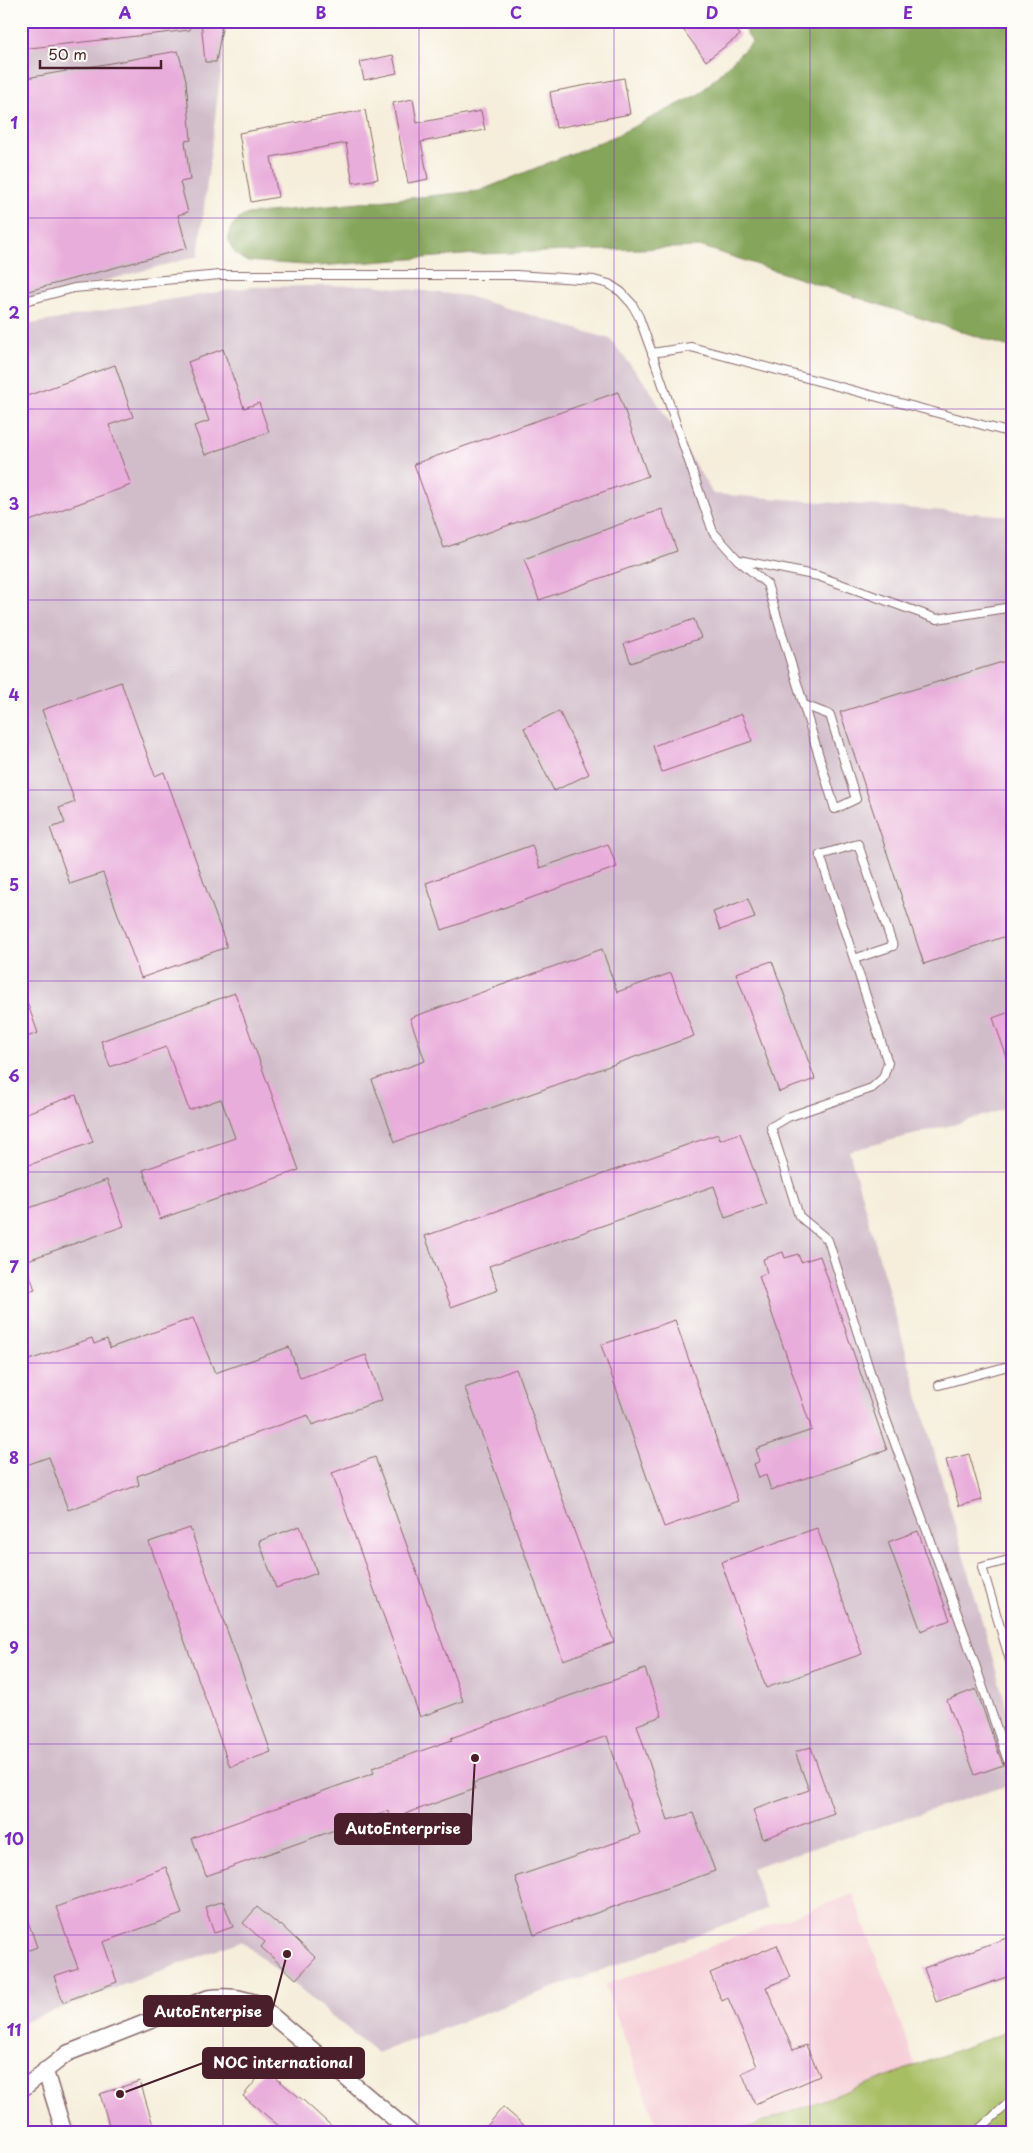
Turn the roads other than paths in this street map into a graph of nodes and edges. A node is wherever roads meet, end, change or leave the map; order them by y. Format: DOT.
graph roads {
  1 [pos="21,302"];
  2 [pos="652,352"];
  3 [pos="1012,433"];
  4 [pos="738,560"];
  5 [pos="1012,607"];
  6 [pos="804,705"];
  7 [pos="854,959"];
  8 [pos="1012,1365"];
  9 [pos="939,1385"];
  10 [pos="1012,1559"];
  11 [pos="1012,1667"];
  12 [pos="1012,1773"];
  13 [pos="45,2070"];
  14 [pos="21,2090"];
  15 [pos="1012,2100"];
  16 [pos="64,2132"];
  17 [pos="410,2132"];
  18 [pos="976,2132"];
  1 -- 2 [label="lane"];
  2 -- 3 [label="lane"];
  2 -- 4 [label="lane"];
  4 -- 5 [label="lane"];
  4 -- 6 [label="lane"];
  6 -- 6 [label="lane"];
  7 -- 7 [label="lane"];
  7 -- 12 [label="lane"];
  8 -- 9 [label="lane"];
  10 -- 11 [label="lane"];
  13 -- 14 [label="street"];
  13 -- 16 [label="street"];
  13 -- 17 [label="street"];
  15 -- 18 [label="lane"];
}
